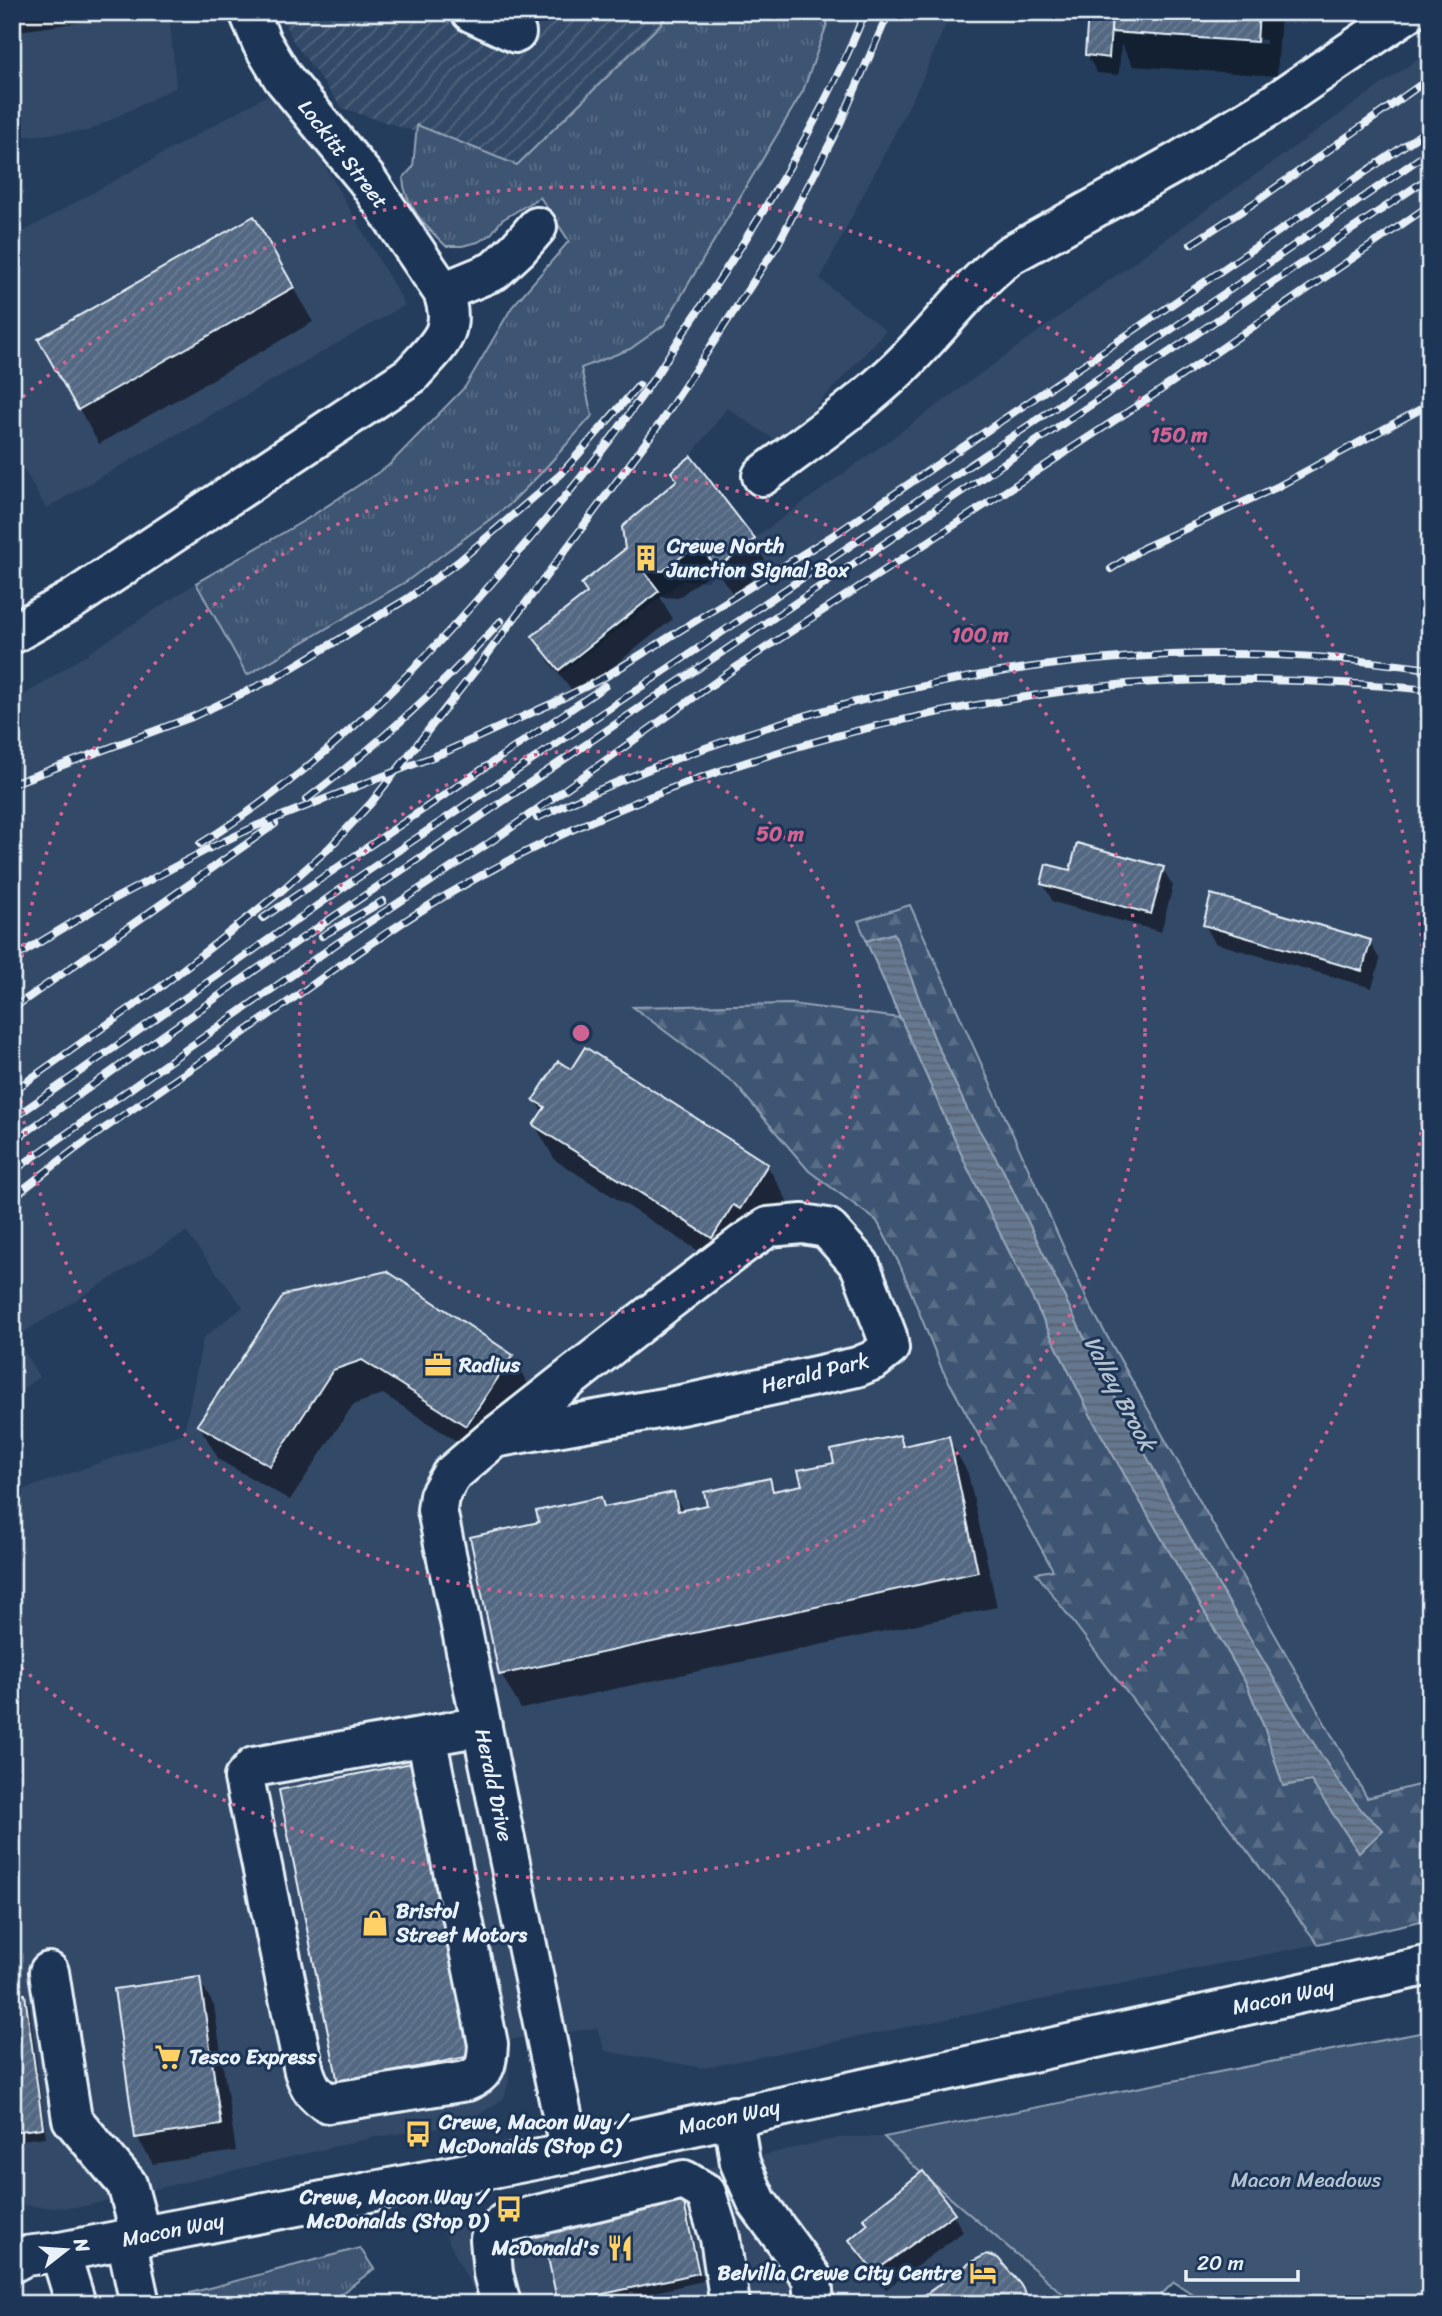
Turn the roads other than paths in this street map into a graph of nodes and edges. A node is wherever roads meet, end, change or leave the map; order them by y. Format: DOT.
graph roads {
  1 [pos="249,12"];
  2 [pos="471,12"];
  3 [pos="1408,12"];
  4 [pos="516,33"];
  5 [pos="537,227"];
  6 [pos="443,292"];
  7 [pos="762,476"];
  8 [pos="12,634"];
  9 [pos="494,1438"];
  10 [pos="482,1726"];
  11 [pos="426,1735"];
  12 [pos="1430,1965"];
  13 [pos="49,1972"];
  14 [pos="534,1978"];
  15 [pos="477,1990"];
  16 [pos="733,2116"];
  17 [pos="570,2153"];
  18 [pos="134,2238"];
  19 [pos="27,2255"];
  20 [pos="76,2304"];
  21 [pos="140,2304"];
  22 [pos="501,2304"];
  23 [pos="730,2304"];
  24 [pos="814,2304"];
  1 -- 6 [label="main road, Lockitt Street"];
  2 -- 4 [label="main road"];
  3 -- 7 [label="main road"];
  5 -- 6 [label="main road"];
  6 -- 8 [label="main road"];
  9 -- 9 [label="main road, Herald Park"];
  9 -- 10 [label="main road, Herald Drive"];
  10 -- 11 [label="main road"];
  10 -- 14 [label="main road, Herald Drive"];
  11 -- 15 [label="main road"];
  11 -- 15 [label="main road"];
  12 -- 16 [label="main road, Macon Way"];
  13 -- 18 [label="main road"];
  14 -- 15 [label="main road"];
  14 -- 17 [label="main road, Herald Drive"];
  16 -- 17 [label="main road, Macon Way"];
  16 -- 24 [label="main road"];
  17 -- 18 [label="main road, Macon Way"];
  18 -- 19 [label="main road, Macon Way"];
  18 -- 21 [label="main road"];
  19 -- 20 [label="main road"];
  22 -- 23 [label="main road"];
}
